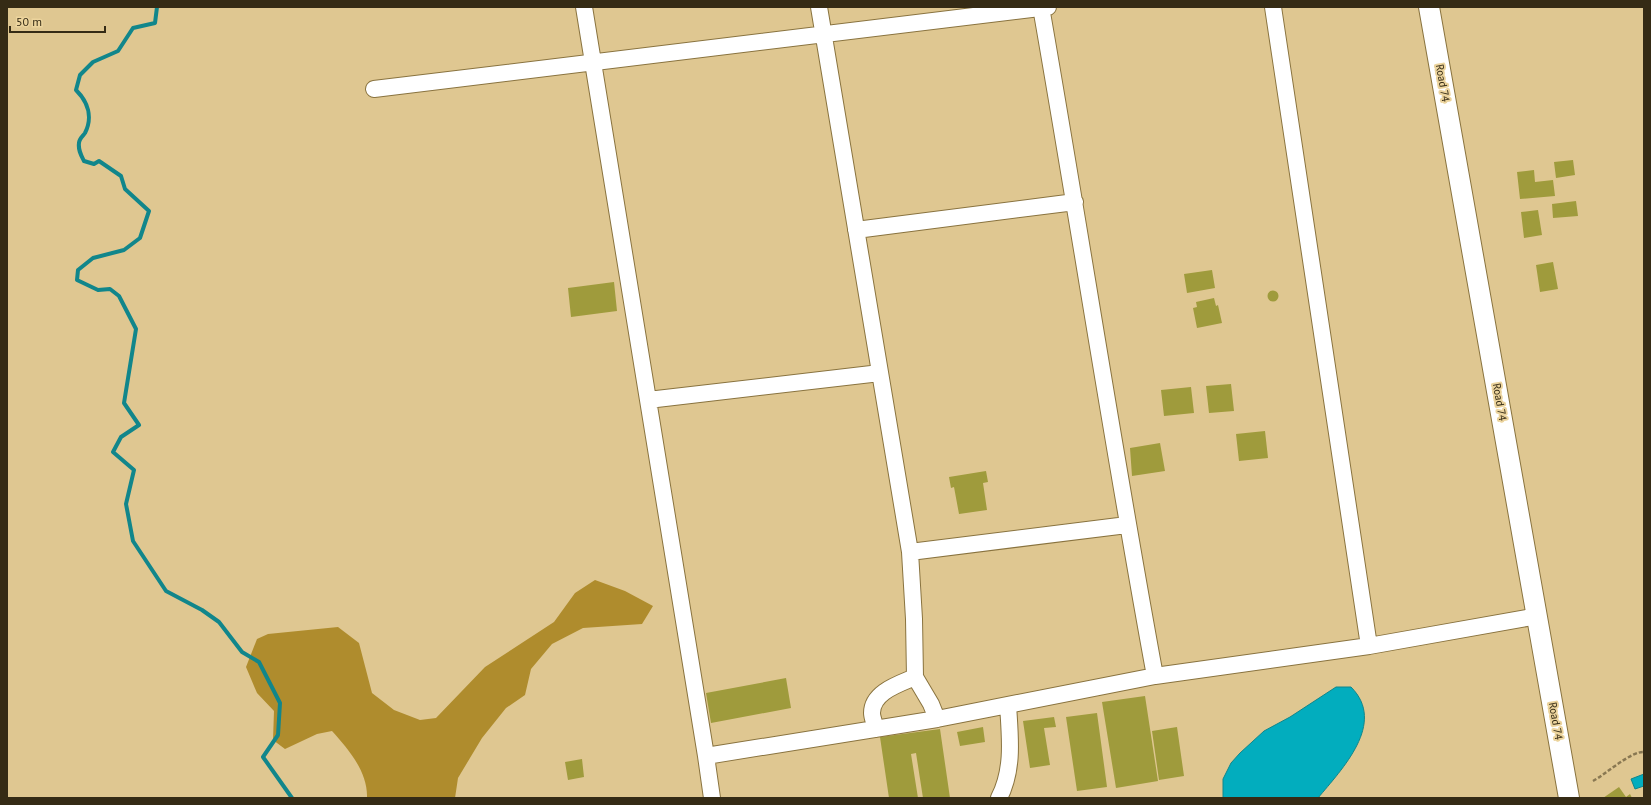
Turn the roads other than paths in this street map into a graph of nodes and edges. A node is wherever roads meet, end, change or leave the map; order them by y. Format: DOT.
graph roads {
  1 [pos="584,7"];
  2 [pos="818,7"];
  3 [pos="1043,7"];
  4 [pos="1273,7"];
  5 [pos="1429,7"];
  6 [pos="823,34"];
  7 [pos="593,62"];
  8 [pos="374,89"];
  9 [pos="1075,202"];
  10 [pos="856,230"];
  11 [pos="880,373"];
  12 [pos="648,400"];
  13 [pos="1127,525"];
  14 [pos="910,552"];
  15 [pos="1538,616"];
  16 [pos="1369,646"];
  17 [pos="1155,676"];
  18 [pos="915,677"];
  19 [pos="1008,705"];
  20 [pos="937,719"];
  21 [pos="876,728"];
  22 [pos="706,756"];
  23 [pos="712,798"];
  24 [pos="999,798"];
  25 [pos="1569,798"];
  1 -- 7 [label="lane"];
  2 -- 6 [label="lane"];
  3 -- 6 [label="lane"];
  3 -- 9 [label="lane"];
  4 -- 16 [label="lane"];
  5 -- 15 [label="main road, Road 74"];
  6 -- 7 [label="lane"];
  6 -- 10 [label="lane"];
  7 -- 8 [label="lane"];
  7 -- 12 [label="lane"];
  9 -- 10 [label="lane"];
  9 -- 13 [label="lane"];
  10 -- 11 [label="lane"];
  11 -- 12 [label="lane"];
  11 -- 14 [label="lane"];
  12 -- 22 [label="lane"];
  13 -- 14 [label="lane"];
  13 -- 17 [label="lane"];
  14 -- 18 [label="lane"];
  15 -- 16 [label="lane"];
  15 -- 25 [label="main road, Road 74"];
  16 -- 17 [label="lane"];
  17 -- 19 [label="lane"];
  18 -- 20 [label="lane"];
  18 -- 21 [label="lane"];
  19 -- 20 [label="lane"];
  19 -- 24 [label="lane"];
  20 -- 21 [label="lane"];
  21 -- 22 [label="lane"];
  22 -- 23 [label="lane"];
}
